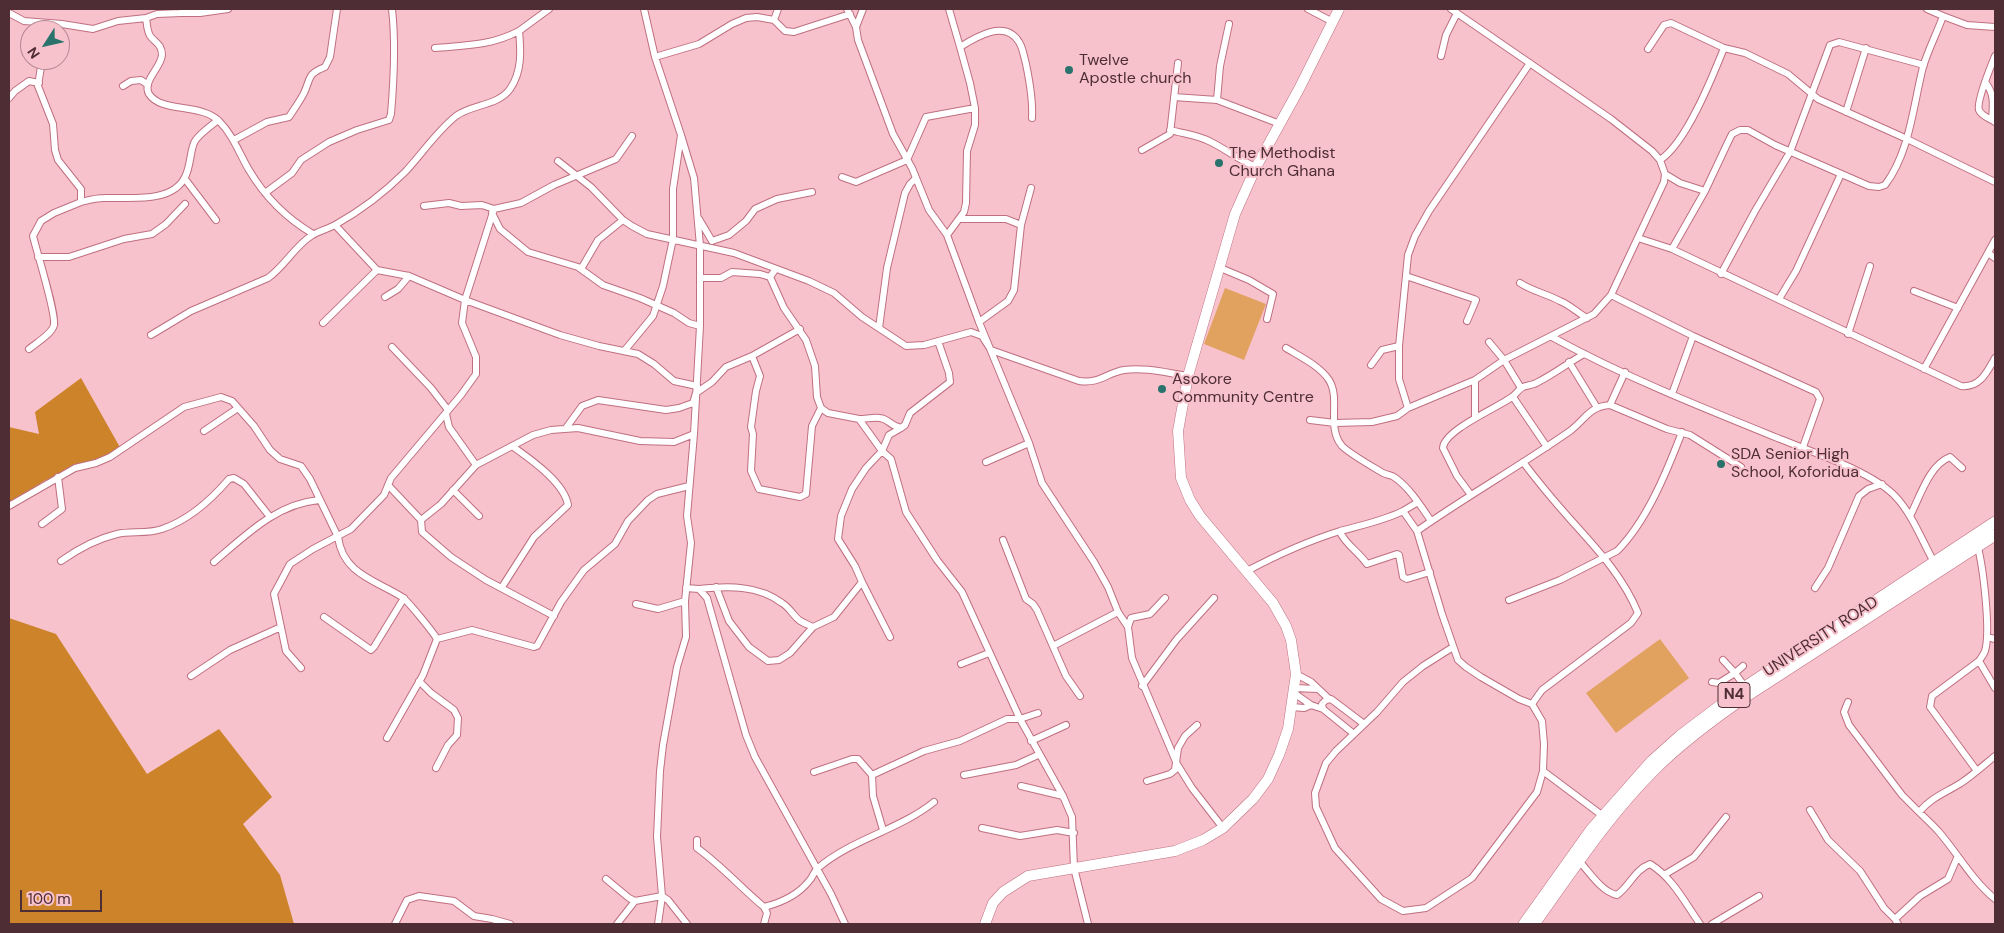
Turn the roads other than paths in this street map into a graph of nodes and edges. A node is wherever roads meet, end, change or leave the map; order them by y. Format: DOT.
graph roads {
  1 [pos="228,9"];
  2 [pos="337,9"];
  3 [pos="392,9"];
  4 [pos="549,9"];
  5 [pos="644,9"];
  6 [pos="778,9"];
  7 [pos="863,9"];
  8 [pos="950,9"];
  9 [pos="1308,9"];
  10 [pos="1339,9"];
  11 [pos="1451,9"];
  12 [pos="1927,9"];
  13 [pos="182,11"];
  14 [pos="849,12"];
  15 [pos="9,13"];
  16 [pos="1457,13"];
  17 [pos="1943,16"];
  18 [pos="146,18"];
  19 [pos="22,20"];
  20 [pos="774,20"];
  21 [pos="1333,22"];
  22 [pos="1229,24"];
  23 [pos="1995,26"];
  24 [pos="856,27"];
  25 [pos="70,28"];
  26 [pos="519,31"];
  27 [pos="960,47"];
  28 [pos="435,48"];
  29 [pos="1724,48"];
  30 [pos="1866,48"];
  31 [pos="1648,49"];
  32 [pos="655,56"];
  33 [pos="1441,56"];
  34 [pos="1995,56"];
  35 [pos="1178,63"];
  36 [pos="1530,63"];
  37 [pos="1924,65"];
  38 [pos="41,70"];
  39 [pos="1985,82"];
  40 [pos="39,83"];
  41 [pos="148,85"];
  42 [pos="123,86"];
  43 [pos="1812,94"];
  44 [pos="1174,96"];
  45 [pos="1994,96"];
  46 [pos="9,98"];
  47 [pos="1217,100"];
  48 [pos="974,108"];
  49 [pos="1846,112"];
  50 [pos="1032,118"];
  51 [pos="218,120"];
  52 [pos="1994,121"];
  53 [pos="1280,124"];
  54 [pos="1170,130"];
  55 [pos="682,135"];
  56 [pos="632,136"];
  57 [pos="1907,139"];
  58 [pos="234,140"];
  59 [pos="1142,150"];
  60 [pos="1790,152"];
  61 [pos="907,160"];
  62 [pos="1660,160"];
  63 [pos="558,161"];
  64 [pos="1256,167"];
  65 [pos="1665,174"];
  66 [pos="1840,174"];
  67 [pos="578,176"];
  68 [pos="842,177"];
  69 [pos="916,178"];
  70 [pos="185,179"];
  71 [pos="1995,182"];
  72 [pos="1031,188"];
  73 [pos="812,192"];
  74 [pos="1705,192"];
  75 [pos="265,193"];
  76 [pos="81,202"];
  77 [pos="185,204"];
  78 [pos="424,206"];
  79 [pos="493,211"];
  80 [pos="698,216"];
  81 [pos="960,219"];
  82 [pos="216,220"];
  83 [pos="623,220"];
  84 [pos="335,225"];
  85 [pos="1021,225"];
  86 [pos="313,234"];
  87 [pos="947,235"];
  88 [pos="1638,238"];
  89 [pos="672,239"];
  90 [pos="1995,240"];
  91 [pos="700,246"];
  92 [pos="1672,249"];
  93 [pos="1988,253"];
  94 [pos="38,257"];
  95 [pos="1995,258"];
  96 [pos="1870,266"];
  97 [pos="1218,267"];
  98 [pos="581,269"];
  99 [pos="377,270"];
  100 [pos="775,270"];
  101 [pos="1721,274"];
  102 [pos="409,276"];
  103 [pos="1406,276"];
  104 [pos="770,277"];
  105 [pos="700,278"];
  106 [pos="1520,283"];
  107 [pos="1914,291"];
  108 [pos="1611,295"];
  109 [pos="385,296"];
  110 [pos="1779,299"];
  111 [pos="465,300"];
  112 [pos="656,305"];
  113 [pos="1958,308"];
  114 [pos="1587,318"];
  115 [pos="1267,319"];
  116 [pos="1467,321"];
  117 [pos="979,322"];
  118 [pos="323,323"];
  119 [pos="700,326"];
  120 [pos="879,328"];
  121 [pos="800,329"];
  122 [pos="1848,334"];
  123 [pos="151,335"];
  124 [pos="1552,336"];
  125 [pos="1693,336"];
  126 [pos="938,341"];
  127 [pos="1489,342"];
  128 [pos="1399,346"];
  129 [pos="392,347"];
  130 [pos="1286,348"];
  131 [pos="29,349"];
  132 [pos="625,350"];
  133 [pos="991,350"];
  134 [pos="1584,354"];
  135 [pos="752,356"];
  136 [pos="1995,358"];
  137 [pos="1504,360"];
  138 [pos="1569,362"];
  139 [pos="1371,365"];
  140 [pos="1924,369"];
  141 [pos="1625,372"];
  142 [pos="1188,376"];
  143 [pos="1476,380"];
  144 [pos="1522,388"];
  145 [pos="697,389"];
  146 [pos="1672,394"];
  147 [pos="1513,396"];
  148 [pos="1610,405"];
  149 [pos="1596,406"];
  150 [pos="238,408"];
  151 [pos="821,408"];
  152 [pos="1408,408"];
  153 [pos="447,412"];
  154 [pos="1475,418"];
  155 [pos="859,419"];
  156 [pos="1310,420"];
  157 [pos="1335,423"];
  158 [pos="566,428"];
  159 [pos="901,428"];
  160 [pos="204,431"];
  161 [pos="1682,432"];
  162 [pos="694,434"];
  163 [pos="1030,443"];
  164 [pos="512,446"];
  165 [pos="1547,447"];
  166 [pos="1803,447"];
  167 [pos="882,452"];
  168 [pos="986,462"];
  169 [pos="1523,462"];
  170 [pos="476,465"];
  171 [pos="1741,467"];
  172 [pos="1962,468"];
  173 [pos="58,477"];
  174 [pos="1882,484"];
  175 [pos="388,485"];
  176 [pos="689,486"];
  177 [pos="454,490"];
  178 [pos="1471,495"];
  179 [pos="319,500"];
  180 [pos="1418,502"];
  181 [pos="9,506"];
  182 [pos="1403,511"];
  183 [pos="479,516"];
  184 [pos="1910,516"];
  185 [pos="270,517"];
  186 [pos="420,520"];
  187 [pos="1430,521"];
  188 [pos="1995,522"];
  189 [pos="42,524"];
  190 [pos="1416,531"];
  191 [pos="1340,532"];
  192 [pos="1995,535"];
  193 [pos="338,537"];
  194 [pos="1003,540"];
  195 [pos="1976,542"];
  196 [pos="1604,557"];
  197 [pos="61,561"];
  198 [pos="214,562"];
  199 [pos="1936,567"];
  200 [pos="1247,571"];
  201 [pos="1430,572"];
  202 [pos="862,582"];
  203 [pos="502,587"];
  204 [pos="716,587"];
  205 [pos="686,588"];
  206 [pos="1815,588"];
  207 [pos="699,589"];
  208 [pos="404,598"];
  209 [pos="1165,598"];
  210 [pos="1214,598"];
  211 [pos="1509,600"];
  212 [pos="684,601"];
  213 [pos="636,604"];
  214 [pos="1118,612"];
  215 [pos="554,616"];
  216 [pos="324,618"];
  217 [pos="1128,626"];
  218 [pos="280,627"];
  219 [pos="813,627"];
  220 [pos="1987,636"];
  221 [pos="890,637"];
  222 [pos="438,639"];
  223 [pos="1995,639"];
  224 [pos="1053,646"];
  225 [pos="1453,647"];
  226 [pos="990,653"];
  227 [pos="1723,660"];
  228 [pos="1979,661"];
  229 [pos="961,664"];
  230 [pos="1743,666"];
  231 [pos="301,668"];
  232 [pos="1735,673"];
  233 [pos="1296,674"];
  234 [pos="191,676"];
  235 [pos="420,681"];
  236 [pos="1712,682"];
  237 [pos="1142,686"];
  238 [pos="1745,687"];
  239 [pos="1995,688"];
  240 [pos="1318,689"];
  241 [pos="1294,690"];
  242 [pos="1080,696"];
  243 [pos="1328,698"];
  244 [pos="1848,702"];
  245 [pos="1532,704"];
  246 [pos="1311,705"];
  247 [pos="1292,707"];
  248 [pos="1323,709"];
  249 [pos="1038,713"];
  250 [pos="1020,719"];
  251 [pos="1364,724"];
  252 [pos="1066,725"];
  253 [pos="1197,725"];
  254 [pos="1354,734"];
  255 [pos="387,738"];
  256 [pos="1031,741"];
  257 [pos="1038,755"];
  258 [pos="1995,756"];
  259 [pos="1177,764"];
  260 [pos="436,768"];
  261 [pos="1977,771"];
  262 [pos="814,772"];
  263 [pos="1543,772"];
  264 [pos="872,775"];
  265 [pos="964,775"];
  266 [pos="1147,781"];
  267 [pos="1021,786"];
  268 [pos="1063,796"];
  269 [pos="934,802"];
  270 [pos="1810,810"];
  271 [pos="1919,812"];
  272 [pos="1603,816"];
  273 [pos="1726,817"];
  274 [pos="982,828"];
  275 [pos="1223,828"];
  276 [pos="883,830"];
  277 [pos="1074,833"];
  278 [pos="697,840"];
  279 [pos="1957,858"];
  280 [pos="1580,862"];
  281 [pos="1074,868"];
  282 [pos="816,869"];
  283 [pos="1664,874"];
  284 [pos="606,879"];
  285 [pos="1554,888"];
  286 [pos="662,896"];
  287 [pos="1759,896"];
  288 [pos="1995,899"];
  289 [pos="634,901"];
  290 [pos="764,907"];
  291 [pos="1896,921"];
  292 [pos="395,924"];
  293 [pos="510,924"];
  294 [pos="617,924"];
  295 [pos="658,924"];
  296 [pos="688,924"];
  297 [pos="764,924"];
  298 [pos="844,924"];
  299 [pos="986,924"];
  300 [pos="1088,924"];
  301 [pos="1524,924"];
  302 [pos="1534,924"];
  303 [pos="1700,924"];
  304 [pos="1712,924"];
  1 -- 13 [label="street"];
  2 -- 58 [label="street"];
  3 -- 75 [label="street"];
  4 -- 26 [label="street"];
  5 -- 32 [label="street"];
  6 -- 20 [label="street"];
  7 -- 24 [label="street"];
  8 -- 27 [label="street"];
  9 -- 21 [label="street"];
  10 -- 21 [label="main road"];
  11 -- 16 [label="street"];
  12 -- 17 [label="street"];
  13 -- 18 [label="street"];
  14 -- 20 [label="street"];
  14 -- 24 [label="street"];
  15 -- 19 [label="street"];
  16 -- 33 [label="street"];
  16 -- 36 [label="street"];
  17 -- 23 [label="street"];
  17 -- 37 [label="street"];
  18 -- 25 [label="street"];
  18 -- 41 [label="street"];
  20 -- 32 [label="street"];
  21 -- 53 [label="main road"];
  22 -- 47 [label="street"];
  24 -- 61 [label="street"];
  26 -- 28 [label="street"];
  26 -- 84 [label="street"];
  27 -- 48 [label="street"];
  27 -- 50 [label="street"];
  29 -- 31 [label="street"];
  29 -- 43 [label="street"];
  29 -- 62 [label="street"];
  30 -- 37 [label="street"];
  30 -- 43 [label="street"];
  30 -- 49 [label="street"];
  32 -- 55 [label="street"];
  34 -- 39 [label="street"];
  35 -- 44 [label="street"];
  36 -- 62 [label="street"];
  36 -- 103 [label="street"];
  37 -- 57 [label="street"];
  38 -- 40 [label="street"];
  39 -- 45 [label="street"];
  39 -- 52 [label="street"];
  40 -- 46 [label="street"];
  40 -- 76 [label="street"];
  41 -- 42 [label="street"];
  41 -- 51 [label="street"];
  43 -- 49 [label="street"];
  43 -- 60 [label="street"];
  44 -- 47 [label="street"];
  44 -- 54 [label="street"];
  45 -- 52 [label="street"];
  47 -- 53 [label="street"];
  48 -- 61 [label="street"];
  48 -- 81 [label="street"];
  49 -- 57 [label="street"];
  51 -- 58 [label="street"];
  51 -- 70 [label="street"];
  53 -- 64 [label="main road"];
  54 -- 59 [label="street"];
  54 -- 64 [label="street"];
  55 -- 80 [label="street"];
  55 -- 89 [label="street"];
  56 -- 67 [label="street"];
  57 -- 66 [label="street"];
  57 -- 71 [label="street"];
  58 -- 75 [label="street"];
  60 -- 66 [label="street"];
  60 -- 74 [label="street"];
  60 -- 101 [label="street"];
  61 -- 68 [label="street"];
  61 -- 69 [label="street"];
  62 -- 65 [label="street"];
  63 -- 67 [label="street"];
  64 -- 97 [label="main road"];
  65 -- 74 [label="street"];
  65 -- 88 [label="street"];
  66 -- 110 [label="street"];
  67 -- 79 [label="street"];
  67 -- 83 [label="street"];
  69 -- 87 [label="street"];
  69 -- 120 [label="street"];
  70 -- 76 [label="street"];
  70 -- 82 [label="street"];
  72 -- 85 [label="street"];
  73 -- 80 [label="street"];
  74 -- 92 [label="street"];
  75 -- 86 [label="street"];
  76 -- 94 [label="street"];
  77 -- 94 [label="street"];
  78 -- 79 [label="street"];
  79 -- 98 [label="street"];
  79 -- 111 [label="street"];
  80 -- 91 [label="street"];
  81 -- 85 [label="street"];
  81 -- 87 [label="street"];
  83 -- 89 [label="street"];
  83 -- 98 [label="street"];
  84 -- 86 [label="street"];
  84 -- 99 [label="street"];
  85 -- 117 [label="street"];
  86 -- 123 [label="street"];
  87 -- 117 [label="street"];
  88 -- 92 [label="street"];
  88 -- 108 [label="street"];
  89 -- 91 [label="street"];
  89 -- 112 [label="street"];
  90 -- 93 [label="street"];
  91 -- 100 [label="street"];
  91 -- 105 [label="street"];
  92 -- 101 [label="street"];
  93 -- 95 [label="street"];
  93 -- 113 [label="street"];
  94 -- 131 [label="street"];
  96 -- 122 [label="street"];
  97 -- 115 [label="street"];
  97 -- 142 [label="main road"];
  98 -- 112 [label="street"];
  99 -- 102 [label="street"];
  99 -- 118 [label="street"];
  100 -- 104 [label="street"];
  100 -- 120 [label="street"];
  101 -- 110 [label="street"];
  102 -- 109 [label="street"];
  102 -- 111 [label="street"];
  103 -- 116 [label="street"];
  103 -- 128 [label="street"];
  104 -- 105 [label="street"];
  104 -- 121 [label="street"];
  105 -- 119 [label="street"];
  106 -- 114 [label="street"];
  107 -- 113 [label="street"];
  108 -- 114 [label="street"];
  108 -- 125 [label="street"];
  110 -- 122 [label="street"];
  111 -- 132 [label="street"];
  111 -- 153 [label="street"];
  112 -- 119 [label="street"];
  112 -- 132 [label="street"];
  113 -- 140 [label="street"];
  114 -- 124 [label="street"];
  117 -- 133 [label="street"];
  119 -- 145 [label="street"];
  120 -- 126 [label="street"];
  121 -- 135 [label="street"];
  121 -- 151 [label="street"];
  122 -- 140 [label="street"];
  124 -- 134 [label="street"];
  124 -- 137 [label="street"];
  125 -- 146 [label="street"];
  125 -- 166 [label="street"];
  126 -- 133 [label="street"];
  126 -- 159 [label="street"];
  127 -- 137 [label="street"];
  128 -- 139 [label="street"];
  128 -- 152 [label="street"];
  129 -- 153 [label="street"];
  130 -- 157 [label="street"];
  132 -- 145 [label="street"];
  133 -- 142 [label="street"];
  133 -- 163 [label="street"];
  134 -- 138 [label="street"];
  134 -- 141 [label="street"];
  135 -- 145 [label="street"];
  135 -- 151 [label="street"];
  136 -- 140 [label="street"];
  137 -- 143 [label="street"];
  137 -- 144 [label="street"];
  138 -- 144 [label="street"];
  138 -- 149 [label="street"];
  141 -- 146 [label="street"];
  141 -- 148 [label="street"];
  142 -- 200 [label="main road"];
  143 -- 152 [label="street"];
  143 -- 154 [label="street"];
  144 -- 147 [label="street"];
  145 -- 158 [label="street"];
  145 -- 162 [label="street"];
  146 -- 166 [label="street"];
  147 -- 154 [label="street"];
  147 -- 165 [label="street"];
  148 -- 149 [label="street"];
  148 -- 161 [label="street"];
  149 -- 165 [label="street"];
  150 -- 160 [label="street"];
  150 -- 173 [label="street"];
  150 -- 179 [label="street"];
  151 -- 155 [label="street"];
  152 -- 157 [label="street"];
  153 -- 170 [label="street"];
  153 -- 175 [label="street"];
  154 -- 178 [label="street"];
  155 -- 159 [label="street"];
  155 -- 167 [label="street"];
  156 -- 157 [label="street"];
  157 -- 180 [label="street"];
  158 -- 162 [label="street"];
  158 -- 164 [label="street"];
  159 -- 167 [label="street"];
  161 -- 171 [label="street"];
  161 -- 196 [label="street"];
  162 -- 176 [label="street"];
  163 -- 168 [label="street"];
  163 -- 214 [label="street"];
  164 -- 170 [label="street"];
  164 -- 203 [label="street"];
  165 -- 169 [label="street"];
  166 -- 174 [label="street"];
  167 -- 202 [label="street"];
  167 -- 226 [label="street"];
  169 -- 178 [label="street"];
  169 -- 196 [label="street"];
  170 -- 177 [label="street"];
  172 -- 184 [label="street"];
  173 -- 181 [label="street"];
  173 -- 189 [label="street"];
  174 -- 184 [label="street"];
  174 -- 206 [label="street"];
  175 -- 186 [label="street"];
  175 -- 193 [label="street"];
  176 -- 205 [label="street"];
  176 -- 215 [label="street"];
  177 -- 183 [label="street"];
  177 -- 186 [label="street"];
  178 -- 187 [label="street"];
  179 -- 185 [label="street"];
  179 -- 193 [label="street"];
  180 -- 182 [label="street"];
  180 -- 187 [label="street"];
  182 -- 190 [label="street"];
  182 -- 191 [label="street"];
  184 -- 199 [label="street"];
  185 -- 197 [label="street"];
  185 -- 198 [label="street"];
  186 -- 203 [label="street"];
  187 -- 190 [label="street"];
  188 -- 195 [label="highway, UNIVERSITY ROAD / N4"];
  190 -- 201 [label="street"];
  191 -- 200 [label="street"];
  191 -- 201 [label="street"];
  192 -- 195 [label="highway, UNIVERSITY ROAD / N4"];
  193 -- 208 [label="street"];
  193 -- 218 [label="street"];
  194 -- 224 [label="street"];
  195 -- 199 [label="highway, UNIVERSITY ROAD / N4"];
  195 -- 220 [label="street"];
  196 -- 211 [label="street"];
  196 -- 245 [label="street"];
  199 -- 238 [label="highway, UNIVERSITY ROAD / N4"];
  199 -- 280 [label="highway, UNIVERSITY ROAD / N4"];
  200 -- 233 [label="main road"];
  201 -- 225 [label="street"];
  202 -- 219 [label="street"];
  202 -- 221 [label="street"];
  203 -- 215 [label="street"];
  204 -- 207 [label="street"];
  204 -- 219 [label="street"];
  204 -- 219 [label="street"];
  205 -- 207 [label="street"];
  205 -- 212 [label="street"];
  207 -- 282 [label="street"];
  208 -- 216 [label="street"];
  208 -- 222 [label="street"];
  209 -- 217 [label="street"];
  210 -- 237 [label="street"];
  212 -- 213 [label="street"];
  212 -- 286 [label="street"];
  214 -- 217 [label="street"];
  214 -- 224 [label="street"];
  215 -- 222 [label="street"];
  217 -- 237 [label="street"];
  218 -- 231 [label="street"];
  218 -- 234 [label="street"];
  220 -- 223 [label="street"];
  220 -- 228 [label="street"];
  222 -- 235 [label="street"];
  224 -- 242 [label="street"];
  225 -- 245 [label="street"];
  225 -- 251 [label="street"];
  226 -- 229 [label="street"];
  226 -- 250 [label="street"];
  227 -- 232 [label="street"];
  228 -- 239 [label="street"];
  228 -- 261 [label="street"];
  230 -- 232 [label="street"];
  232 -- 236 [label="street"];
  232 -- 238 [label="street"];
  233 -- 240 [label="street"];
  233 -- 241 [label="main road"];
  235 -- 255 [label="street"];
  235 -- 260 [label="street"];
  237 -- 259 [label="street"];
  238 -- 272 [label="highway, UNIVERSITY ROAD / N4"];
  240 -- 241 [label="street"];
  240 -- 243 [label="street"];
  240 -- 246 [label="street"];
  241 -- 246 [label="street"];
  241 -- 247 [label="main road"];
  243 -- 248 [label="street"];
  243 -- 251 [label="street"];
  244 -- 271 [label="street"];
  245 -- 263 [label="street"];
  246 -- 247 [label="street"];
  246 -- 248 [label="street"];
  247 -- 275 [label="main road"];
  248 -- 254 [label="street"];
  249 -- 250 [label="street"];
  250 -- 256 [label="street"];
  250 -- 264 [label="street"];
  251 -- 254 [label="street"];
  252 -- 256 [label="street"];
  253 -- 259 [label="street"];
  254 -- 263 [label="street"];
  256 -- 257 [label="street"];
  257 -- 265 [label="street"];
  257 -- 268 [label="street"];
  258 -- 261 [label="street"];
  259 -- 266 [label="street"];
  259 -- 275 [label="street"];
  261 -- 271 [label="street"];
  262 -- 264 [label="street"];
  263 -- 272 [label="street"];
  264 -- 276 [label="street"];
  267 -- 268 [label="street"];
  268 -- 277 [label="street"];
  269 -- 276 [label="street"];
  270 -- 291 [label="street"];
  271 -- 279 [label="street"];
  272 -- 285 [label="highway, UNIVERSITY ROAD / N4"];
  273 -- 283 [label="street"];
  274 -- 277 [label="street"];
  275 -- 281 [label="main road"];
  276 -- 282 [label="street"];
  277 -- 281 [label="street"];
  278 -- 290 [label="street"];
  279 -- 288 [label="street"];
  279 -- 291 [label="street"];
  280 -- 283 [label="street"];
  280 -- 285 [label="highway, UNIVERSITY ROAD / N4"];
  281 -- 299 [label="main road"];
  281 -- 300 [label="street"];
  282 -- 290 [label="street"];
  282 -- 298 [label="street"];
  283 -- 303 [label="street"];
  284 -- 289 [label="street"];
  285 -- 301 [label="highway, UNIVERSITY ROAD / N4"];
  285 -- 302 [label="highway, UNIVERSITY ROAD / N4"];
  286 -- 289 [label="street"];
  286 -- 295 [label="street"];
  286 -- 296 [label="street"];
  287 -- 304 [label="street"];
  289 -- 294 [label="street"];
  290 -- 297 [label="street"];
  292 -- 293 [label="street"];
}
